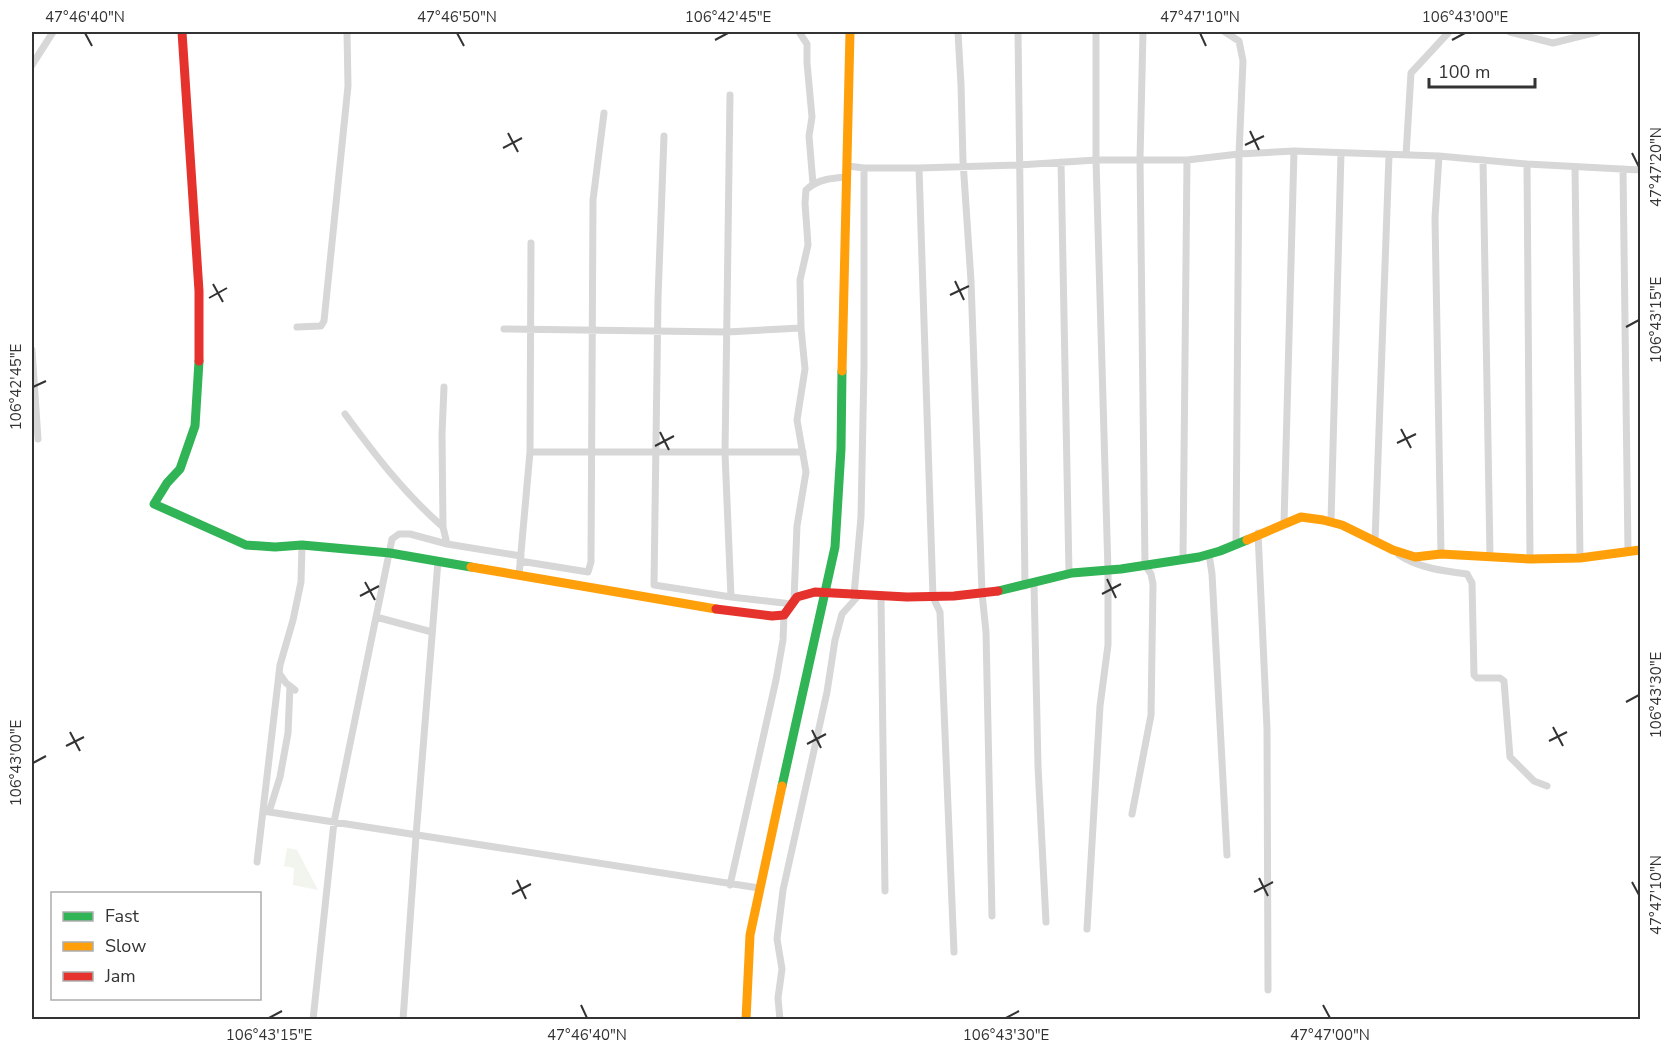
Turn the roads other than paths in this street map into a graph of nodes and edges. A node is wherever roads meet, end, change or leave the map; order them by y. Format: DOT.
graph roads {
  1 [pos="53,32"];
  2 [pos="182,32"];
  3 [pos="347,32"];
  4 [pos="799,32"];
  5 [pos="850,32"];
  6 [pos="958,32"];
  7 [pos="1018,32"];
  8 [pos="1096,32"];
  9 [pos="1143,32"];
  10 [pos="1224,32"];
  11 [pos="1449,32"];
  12 [pos="1510,32"];
  13 [pos="1595,32"];
  14 [pos="32,65"];
  15 [pos="730,96"];
  16 [pos="604,113"];
  17 [pos="664,136"];
  18 [pos="1294,151"];
  19 [pos="1341,153"];
  20 [pos="1239,154"];
  21 [pos="1389,155"];
  22 [pos="1406,155"];
  23 [pos="1439,156"];
  24 [pos="1140,159"];
  25 [pos="1096,160"];
  26 [pos="1187,160"];
  27 [pos="1483,160"];
  28 [pos="1061,162"];
  29 [pos="1527,164"];
  30 [pos="1019,165"];
  31 [pos="848,166"];
  32 [pos="964,166"];
  33 [pos="1575,167"];
  34 [pos="864,168"];
  35 [pos="919,168"];
  36 [pos="1623,169"];
  37 [pos="1641,170"];
  38 [pos="848,177"];
  39 [pos="813,184"];
  40 [pos="531,243"];
  41 [pos="297,327"];
  42 [pos="801,328"];
  43 [pos="504,329"];
  44 [pos="529,330"];
  45 [pos="592,331"];
  46 [pos="658,332"];
  47 [pos="727,332"];
  48 [pos="32,350"];
  49 [pos="444,387"];
  50 [pos="345,414"];
  51 [pos="38,439"];
  52 [pos="803,452"];
  53 [pos="530,453"];
  54 [pos="591,453"];
  55 [pos="655,453"];
  56 [pos="724,453"];
  57 [pos="1331,521"];
  58 [pos="1284,523"];
  59 [pos="443,527"];
  60 [pos="1258,533"];
  61 [pos="1375,541"];
  62 [pos="447,544"];
  63 [pos="302,545"];
  64 [pos="1236,545"];
  65 [pos="1641,550"];
  66 [pos="1628,552"];
  67 [pos="390,553"];
  68 [pos="1397,553"];
  69 [pos="1209,554"];
  70 [pos="1441,554"];
  71 [pos="1490,556"];
  72 [pos="520,558"];
  73 [pos="1183,558"];
  74 [pos="1580,558"];
  75 [pos="1530,559"];
  76 [pos="438,561"];
  77 [pos="1145,565"];
  78 [pos="1108,571"];
  79 [pos="1069,573"];
  80 [pos="519,575"];
  81 [pos="1029,585"];
  82 [pos="826,591"];
  83 [pos="982,593"];
  84 [pos="856,595"];
  85 [pos="731,597"];
  86 [pos="881,597"];
  87 [pos="933,597"];
  88 [pos="793,601"];
  89 [pos="784,615"];
  90 [pos="376,617"];
  91 [pos="432,632"];
  92 [pos="279,673"];
  93 [pos="1547,786"];
  94 [pos="266,811"];
  95 [pos="1132,814"];
  96 [pos="334,822"];
  97 [pos="416,836"];
  98 [pos="1227,855"];
  99 [pos="257,862"];
  100 [pos="730,885"];
  101 [pos="759,888"];
  102 [pos="885,891"];
  103 [pos="992,916"];
  104 [pos="1046,922"];
  105 [pos="1087,929"];
  106 [pos="954,952"];
  107 [pos="1268,990"];
  108 [pos="313,1020"];
  109 [pos="403,1020"];
  110 [pos="746,1020"];
  111 [pos="780,1020"];
  1 -- 14 [label="street"];
  2 -- 63 [label="street"];
  3 -- 41 [label="street"];
  4 -- 39 [label="street"];
  5 -- 31 [label="street"];
  6 -- 32 [label="street"];
  7 -- 30 [label="street"];
  8 -- 25 [label="street"];
  9 -- 24 [label="street"];
  10 -- 20 [label="street"];
  11 -- 22 [label="street"];
  12 -- 13 [label="street"];
  15 -- 47 [label="street"];
  16 -- 45 [label="street"];
  17 -- 46 [label="street"];
  18 -- 19 [label="street"];
  18 -- 20 [label="street"];
  18 -- 58 [label="street"];
  19 -- 21 [label="street"];
  19 -- 57 [label="street"];
  20 -- 26 [label="street"];
  20 -- 64 [label="street"];
  21 -- 22 [label="street"];
  21 -- 61 [label="street"];
  22 -- 23 [label="street"];
  23 -- 27 [label="street"];
  23 -- 70 [label="street"];
  24 -- 25 [label="street"];
  24 -- 26 [label="street"];
  24 -- 77 [label="street"];
  25 -- 28 [label="street"];
  25 -- 78 [label="street"];
  26 -- 73 [label="street"];
  27 -- 29 [label="street"];
  27 -- 71 [label="street"];
  28 -- 30 [label="street"];
  28 -- 79 [label="street"];
  29 -- 33 [label="street"];
  29 -- 75 [label="street"];
  30 -- 32 [label="street"];
  30 -- 81 [label="street"];
  31 -- 34 [label="street"];
  31 -- 38 [label="street"];
  32 -- 35 [label="street"];
  32 -- 83 [label="street"];
  33 -- 36 [label="street"];
  33 -- 74 [label="street"];
  34 -- 35 [label="street"];
  34 -- 84 [label="street"];
  35 -- 87 [label="street"];
  36 -- 37 [label="street"];
  36 -- 66 [label="street"];
  38 -- 39 [label="street"];
  38 -- 82 [label="street"];
  39 -- 42 [label="street"];
  40 -- 44 [label="street"];
  42 -- 47 [label="street"];
  42 -- 52 [label="street"];
  43 -- 44 [label="street"];
  44 -- 45 [label="street"];
  44 -- 53 [label="street"];
  45 -- 46 [label="street"];
  45 -- 54 [label="street"];
  46 -- 47 [label="street"];
  46 -- 55 [label="street"];
  47 -- 56 [label="street"];
  48 -- 51 [label="street"];
  49 -- 59 [label="street"];
  50 -- 59 [label="street"];
  52 -- 56 [label="street"];
  52 -- 88 [label="street"];
  53 -- 54 [label="street"];
  53 -- 72 [label="street"];
  54 -- 55 [label="street"];
  54 -- 72 [label="street"];
  55 -- 56 [label="street"];
  55 -- 85 [label="street"];
  56 -- 85 [label="street"];
  57 -- 58 [label="street"];
  57 -- 61 [label="street"];
  58 -- 60 [label="street"];
  59 -- 62 [label="street"];
  60 -- 64 [label="street"];
  60 -- 107 [label="street"];
  61 -- 68 [label="street"];
  62 -- 67 [label="street"];
  62 -- 72 [label="street"];
  63 -- 67 [label="street"];
  63 -- 92 [label="street"];
  64 -- 69 [label="street"];
  65 -- 66 [label="street"];
  66 -- 74 [label="street"];
  67 -- 76 [label="street"];
  67 -- 90 [label="street"];
  68 -- 70 [label="street"];
  68 -- 93 [label="street"];
  69 -- 73 [label="street"];
  69 -- 98 [label="street"];
  70 -- 71 [label="street"];
  71 -- 75 [label="street"];
  72 -- 80 [label="street"];
  73 -- 77 [label="street"];
  74 -- 75 [label="street"];
  76 -- 80 [label="street"];
  76 -- 91 [label="street"];
  77 -- 78 [label="street"];
  77 -- 95 [label="street"];
  78 -- 79 [label="street"];
  78 -- 105 [label="street"];
  79 -- 81 [label="street"];
  80 -- 89 [label="street"];
  81 -- 83 [label="street"];
  81 -- 104 [label="street"];
  82 -- 84 [label="street"];
  82 -- 88 [label="street"];
  82 -- 101 [label="street"];
  83 -- 87 [label="street"];
  83 -- 103 [label="street"];
  84 -- 86 [label="street"];
  84 -- 111 [label="street"];
  85 -- 88 [label="street"];
  86 -- 87 [label="street"];
  86 -- 102 [label="street"];
  87 -- 106 [label="street"];
  88 -- 89 [label="street"];
  89 -- 100 [label="street"];
  90 -- 91 [label="street"];
  90 -- 96 [label="street"];
  91 -- 97 [label="street"];
  92 -- 94 [label="street"];
  92 -- 94 [label="street"];
  94 -- 96 [label="street"];
  94 -- 99 [label="street"];
  96 -- 97 [label="street"];
  96 -- 108 [label="street"];
  97 -- 100 [label="street"];
  97 -- 109 [label="street"];
  100 -- 101 [label="street"];
  101 -- 110 [label="street"];
}
